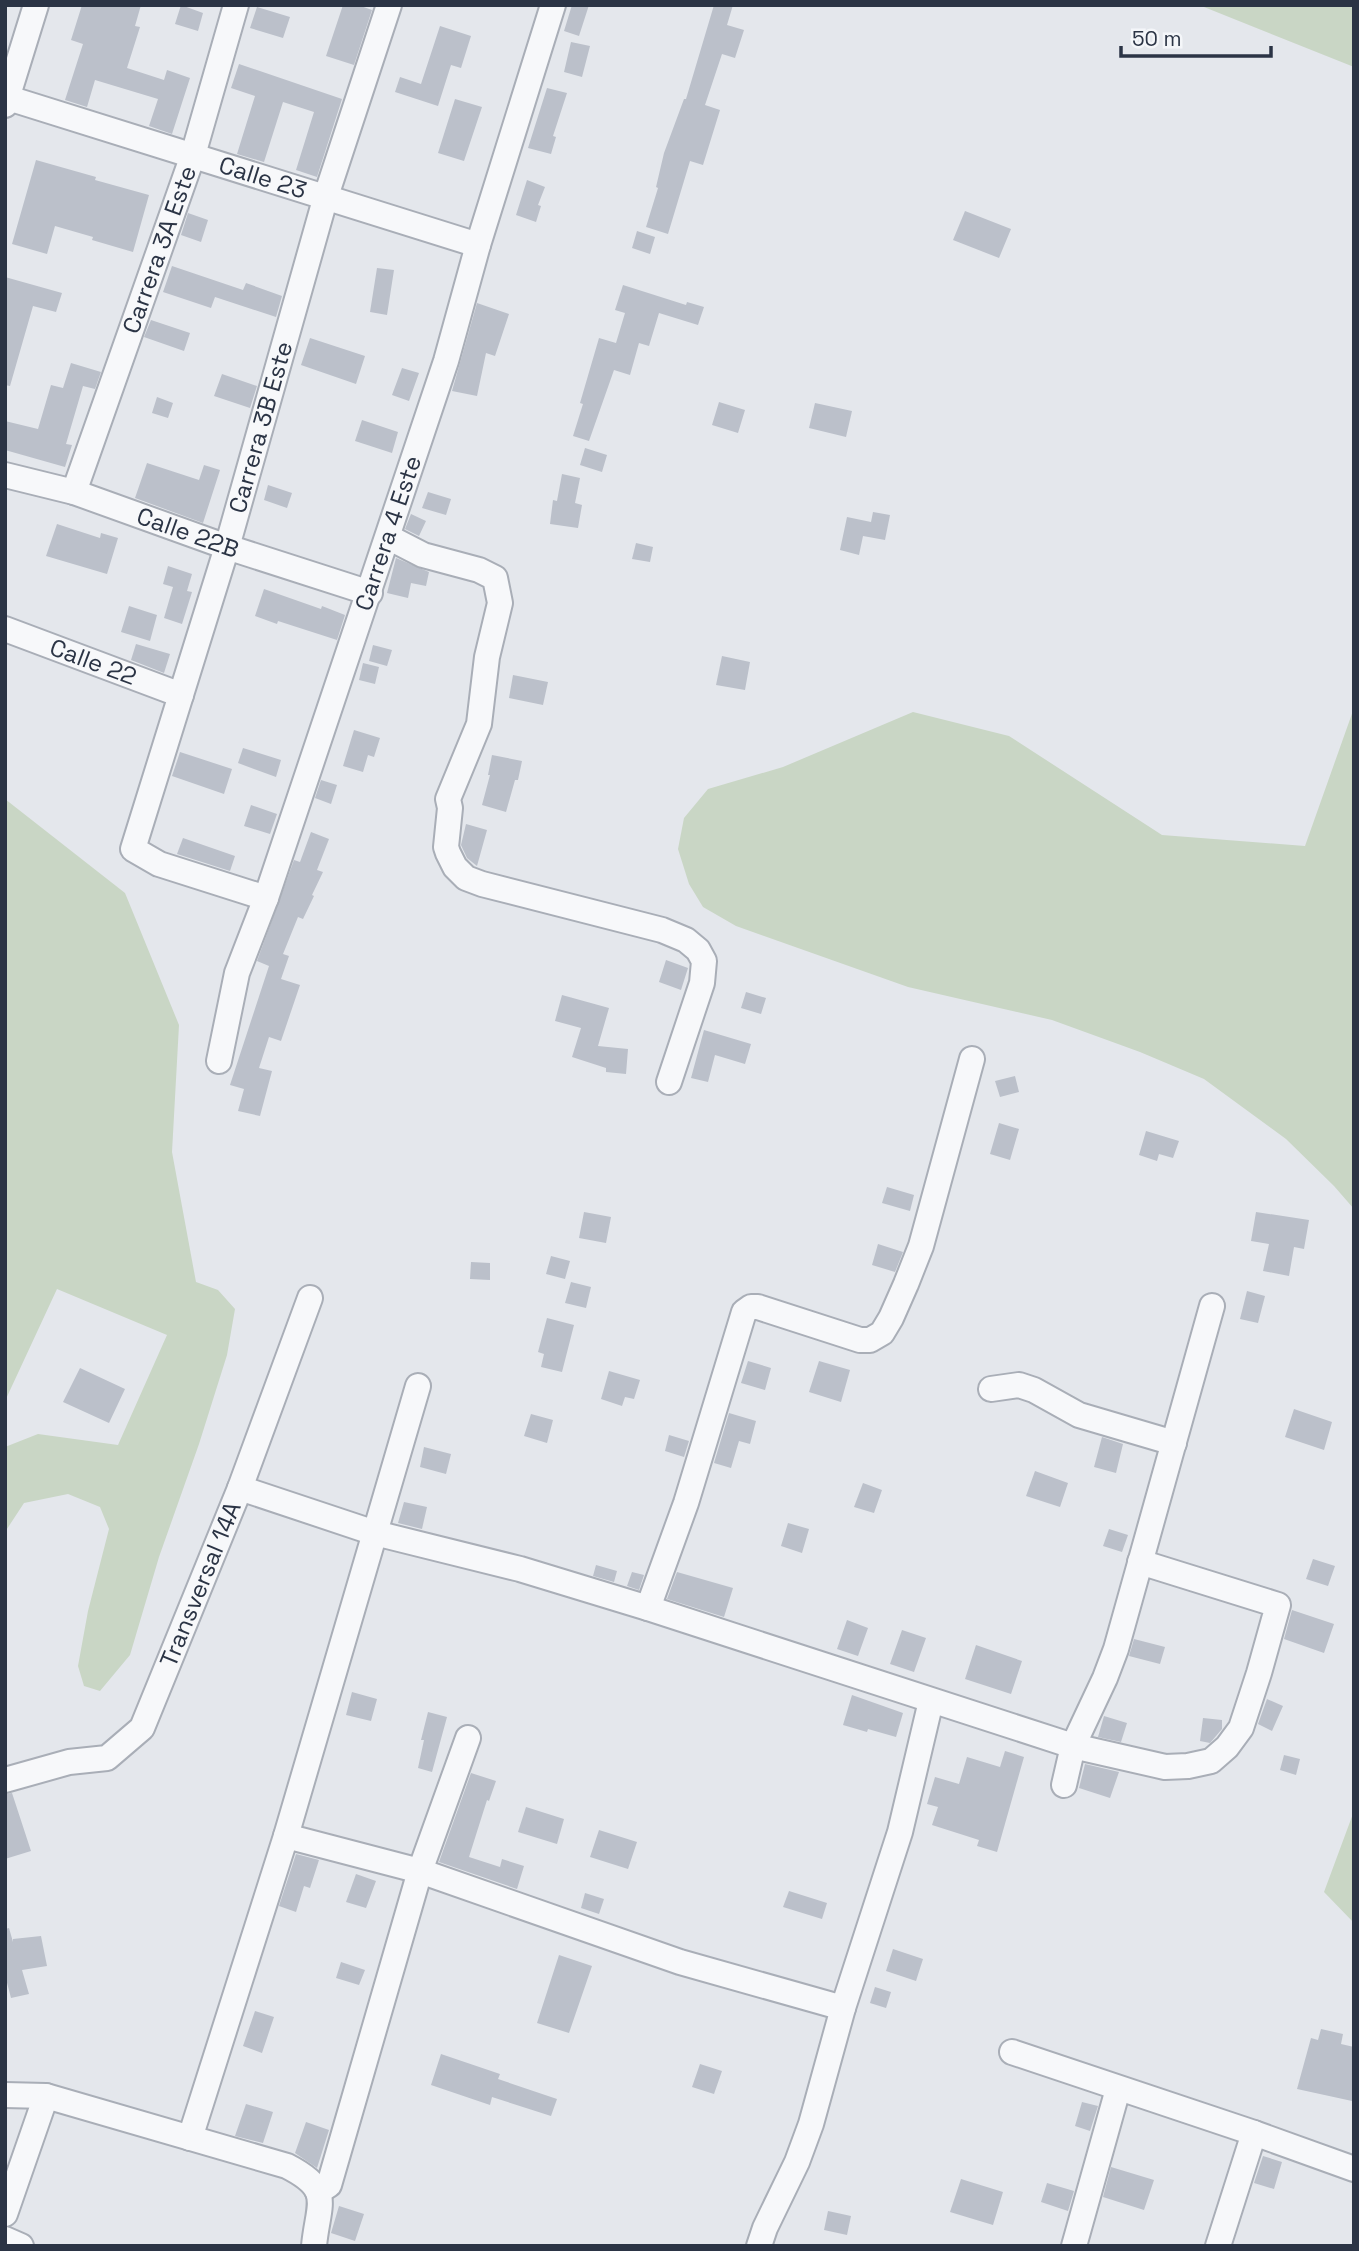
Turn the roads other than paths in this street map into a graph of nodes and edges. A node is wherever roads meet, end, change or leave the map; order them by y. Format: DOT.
graph roads {
  1 [pos="36,5"];
  2 [pos="236,5"];
  3 [pos="389,5"];
  4 [pos="553,5"];
  5 [pos="6,100"];
  6 [pos="193,155"];
  7 [pos="326,196"];
  8 [pos="478,245"];
  9 [pos="5,475"];
  10 [pos="74,492"];
  11 [pos="388,537"];
  12 [pos="227,547"];
  13 [pos="370,593"];
  14 [pos="5,629"];
  15 [pos="181,695"];
  16 [pos="267,898"];
  17 [pos="971,1059"];
  18 [pos="219,1061"];
  19 [pos="669,1082"];
  20 [pos="310,1298"];
  21 [pos="1212,1306"];
  22 [pos="418,1386"];
  23 [pos="991,1389"];
  24 [pos="1174,1443"];
  25 [pos="240,1488"];
  26 [pos="375,1534"];
  27 [pos="1140,1562"];
  28 [pos="648,1608"];
  29 [pos="931,1701"];
  30 [pos="468,1738"];
  31 [pos="1073,1746"];
  32 [pos="5,1780"];
  33 [pos="1065,1785"];
  34 [pos="286,1836"];
  35 [pos="420,1871"];
  36 [pos="843,2008"];
  37 [pos="1012,2052"];
  38 [pos="1118,2089"];
  39 [pos="5,2095"];
  40 [pos="46,2096"];
  41 [pos="1254,2133"];
  42 [pos="190,2138"];
  43 [pos="1354,2169"];
  44 [pos="317,2192"];
  45 [pos="5,2214"];
  46 [pos="5,2239"];
  47 [pos="21,2246"];
  48 [pos="314,2246"];
  49 [pos="760,2246"];
  50 [pos="1074,2246"];
  51 [pos="1218,2246"];
  1 -- 5 [label="street"];
  2 -- 6 [label="street, Carrera 3A Este"];
  3 -- 7 [label="street, Carrera 3B Este"];
  4 -- 8 [label="street, Carrera 4 Este"];
  5 -- 6 [label="street, Calle 23"];
  6 -- 7 [label="street, Calle 23"];
  6 -- 10 [label="street, Carrera 3A Este"];
  7 -- 8 [label="street, Calle 23"];
  7 -- 12 [label="street, Carrera 3B Este"];
  8 -- 11 [label="street, Carrera 4 Este"];
  9 -- 10 [label="street, Calle 22B"];
  10 -- 12 [label="street, Calle 22B"];
  11 -- 13 [label="street, Carrera 4 Este"];
  11 -- 19 [label="street"];
  12 -- 13 [label="street, Calle 22B"];
  12 -- 15 [label="street, Carrera 3B Este"];
  13 -- 16 [label="street, Carrera 4 Este"];
  14 -- 15 [label="street, Calle 22"];
  15 -- 16 [label="street, Carrera 3B Este"];
  16 -- 18 [label="street, Carrera 4 Este"];
  17 -- 28 [label="street"];
  20 -- 25 [label="street, Transversal 14A"];
  21 -- 24 [label="street"];
  22 -- 26 [label="street"];
  23 -- 24 [label="street"];
  24 -- 27 [label="street"];
  25 -- 26 [label="street"];
  25 -- 32 [label="street, Transversal 14A"];
  26 -- 28 [label="street"];
  26 -- 34 [label="street"];
  27 -- 31 [label="street"];
  27 -- 31 [label="street"];
  28 -- 29 [label="street"];
  29 -- 31 [label="street"];
  29 -- 36 [label="street"];
  30 -- 35 [label="street"];
  31 -- 33 [label="street"];
  34 -- 35 [label="street"];
  34 -- 42 [label="street"];
  35 -- 36 [label="street"];
  35 -- 44 [label="street"];
  36 -- 49 [label="street"];
  37 -- 38 [label="street"];
  38 -- 41 [label="street"];
  38 -- 50 [label="street"];
  39 -- 40 [label="street"];
  40 -- 42 [label="street"];
  40 -- 45 [label="street"];
  41 -- 43 [label="street"];
  41 -- 51 [label="street"];
  42 -- 44 [label="street"];
  44 -- 48 [label="street"];
  46 -- 47 [label="street"];
}
